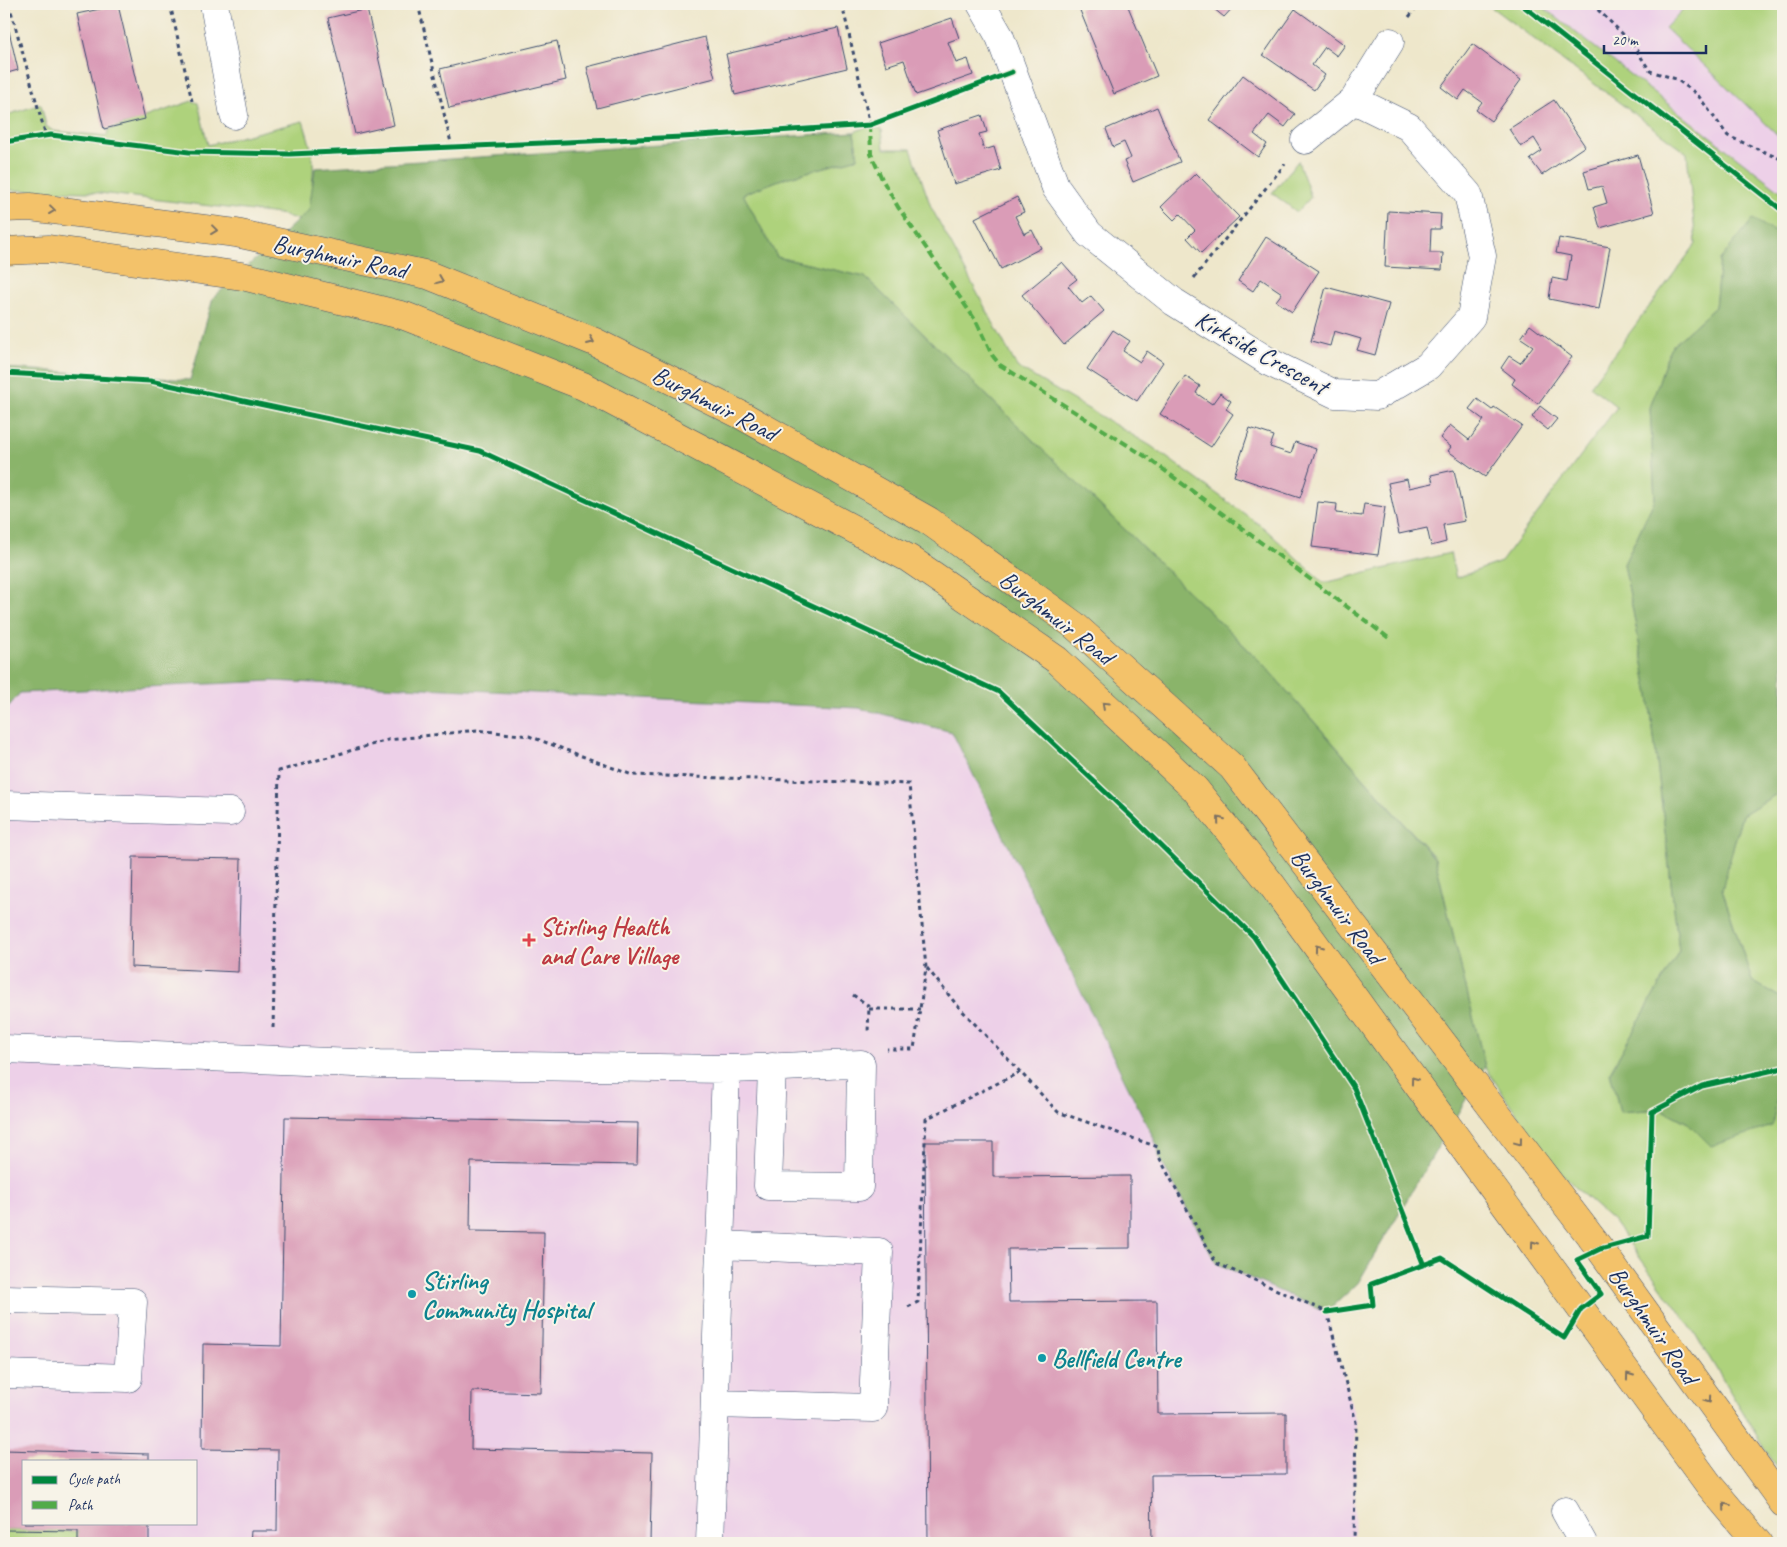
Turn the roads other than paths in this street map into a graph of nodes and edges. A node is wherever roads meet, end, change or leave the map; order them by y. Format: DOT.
graph roads {
  1 [pos="214,4"];
  2 [pos="981,4"];
  3 [pos="1390,42"];
  4 [pos="1354,100"];
  5 [pos="234,115"];
  6 [pos="1305,140"];
  7 [pos="4,208"];
  8 [pos="4,251"];
  9 [pos="4,805"];
  10 [pos="230,812"];
  11 [pos="4,1049"];
  12 [pos="772,1067"];
  13 [pos="726,1069"];
  14 [pos="722,1245"];
  15 [pos="4,1298"];
  16 [pos="4,1374"];
  17 [pos="715,1404"];
  18 [pos="1783,1503"];
  19 [pos="1565,1511"];
  20 [pos="710,1543"];
  21 [pos="1583,1543"];
  22 [pos="1758,1543"];
  1 -- 5 [label="street"];
  2 -- 4 [label="street, Kirkside Crescent"];
  3 -- 4 [label="street"];
  4 -- 6 [label="street"];
  7 -- 18 [label="main road, Burghmuir Road, one-way"];
  22 -- 8 [label="main road, Burghmuir Road, one-way"];
  9 -- 10 [label="street"];
  11 -- 13 [label="street"];
  12 -- 12 [label="street"];
  12 -- 13 [label="street"];
  13 -- 14 [label="street"];
  14 -- 17 [label="street"];
  14 -- 17 [label="street"];
  15 -- 16 [label="street"];
  17 -- 20 [label="street"];
  19 -- 21 [label="street"];
}
